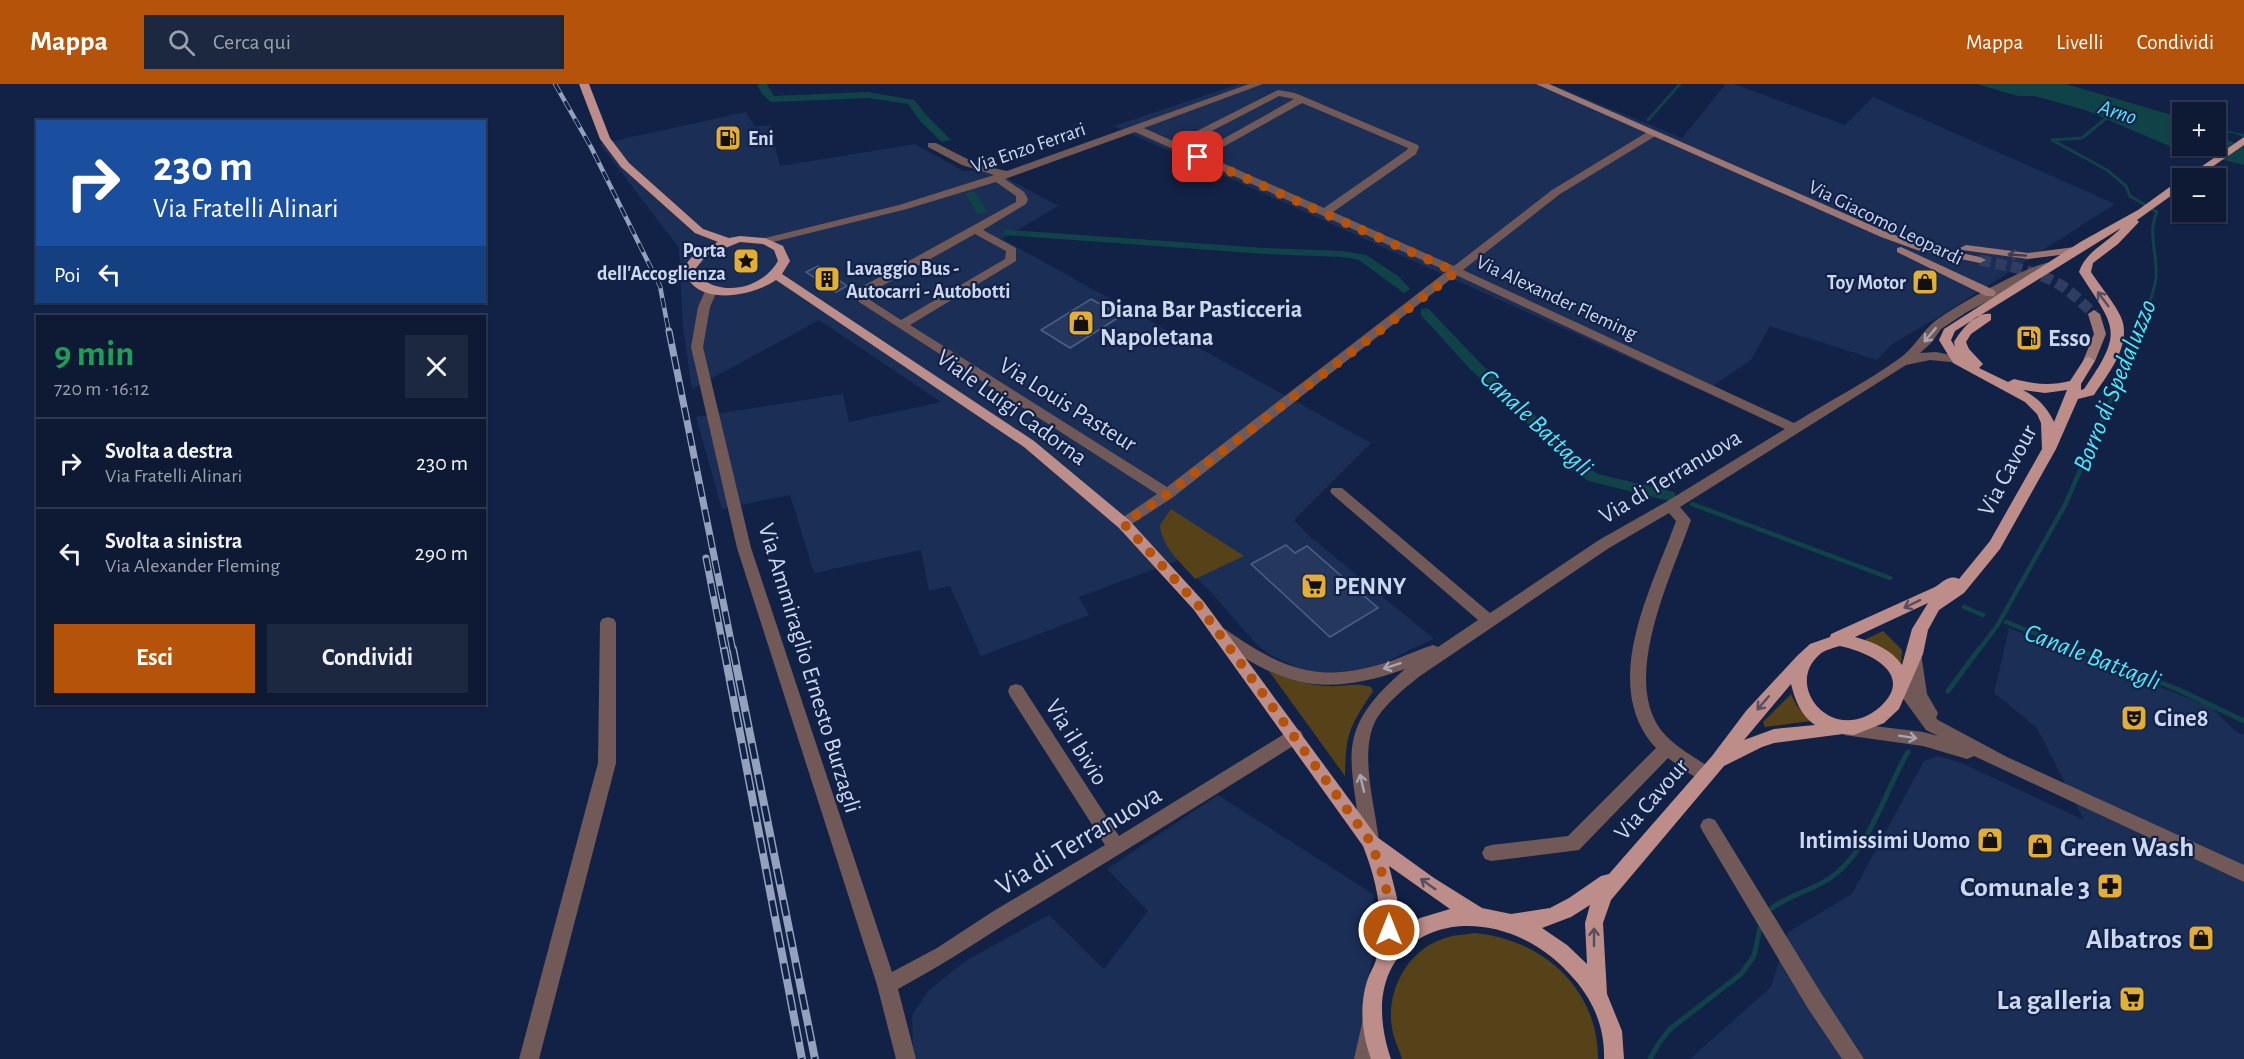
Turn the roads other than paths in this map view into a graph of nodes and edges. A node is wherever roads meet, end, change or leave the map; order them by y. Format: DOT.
graph roads {
  1 [pos="584,84"];
  2 [pos="1258,84"];
  3 [pos="1541,84"];
  4 [pos="1299,100"];
  5 [pos="1137,129"];
  6 [pos="1653,133"];
  7 [pos="2244,140"];
  8 [pos="932,145"];
  9 [pos="1174,146"];
  10 [pos="1198,157"];
  11 [pos="970,165"];
  12 [pos="2204,168"];
  13 [pos="1004,176"];
  14 [pos="1767,183"];
  15 [pos="970,186"];
  16 [pos="2172,190"];
  17 [pos="2142,212"];
  18 [pos="1324,213"];
  19 [pos="2128,225"];
  20 [pos="975,230"];
  21 [pos="699,231"];
  22 [pos="806,231"];
  23 [pos="726,241"];
  24 [pos="765,241"];
  25 [pos="779,248"];
  26 [pos="2075,250"];
  27 [pos="704,251"];
  28 [pos="1980,260"];
  29 [pos="2052,264"];
  30 [pos="1456,272"];
  31 [pos="776,275"];
  32 [pos="757,286"];
  33 [pos="712,289"];
  34 [pos="801,293"];
  35 [pos="1990,293"];
  36 [pos="2094,314"];
  37 [pos="901,326"];
  38 [pos="1957,360"];
  39 [pos="2089,361"];
  40 [pos="1902,362"];
  41 [pos="2074,390"];
  42 [pos="1796,429"];
  43 [pos="2049,448"];
  44 [pos="1337,491"];
  45 [pos="1167,494"];
  46 [pos="1671,506"];
  47 [pos="1124,524"];
  48 [pos="1981,564"];
  49 [pos="1489,621"];
  50 [pos="608,623"];
  51 [pos="1219,633"];
  52 [pos="1466,637"];
  53 [pos="1827,642"];
  54 [pos="1915,654"];
  55 [pos="1803,660"];
  56 [pos="1902,686"];
  57 [pos="1016,691"];
  58 [pos="1845,730"];
  59 [pos="1951,735"];
  60 [pos="1295,736"];
  61 [pos="1667,748"];
  62 [pos="2001,762"];
  63 [pos="1712,767"];
  64 [pos="1709,826"];
  65 [pos="1370,841"];
  66 [pos="1117,848"];
  67 [pos="1491,853"];
  68 [pos="1623,871"];
  69 [pos="2244,874"];
  70 [pos="1477,916"];
  71 [pos="1508,922"];
  72 [pos="1385,958"];
  73 [pos="887,985"];
  74 [pos="1598,995"];
  75 [pos="1371,1020"];
  76 [pos="529,1059"];
  77 [pos="906,1059"];
  78 [pos="1364,1059"];
  79 [pos="1381,1059"];
  80 [pos="1614,1059"];
  81 [pos="1854,1059"];
  1 -- 21 [label="main road"];
  2 -- 5 [label="street, Via Enzo Ferrari"];
  3 -- 6 [label="street, Via Giacomo Leopardi"];
  4 -- 9 [label="street"];
  4 -- 10 [label="street"];
  4 -- 18 [label="street"];
  5 -- 9 [label="street, Via Alexander Fleming"];
  5 -- 13 [label="street, Via Enzo Ferrari"];
  6 -- 14 [label="street, Via Giacomo Leopardi"];
  6 -- 30 [label="street"];
  7 -- 12 [label="main road"];
  8 -- 11 [label="street"];
  9 -- 10 [label="street, Via Alexander Fleming"];
  10 -- 18 [label="street, Via Alexander Fleming"];
  11 -- 13 [label="street"];
  11 -- 15 [label="street"];
  13 -- 15 [label="street, Via Enzo Ferrari"];
  13 -- 20 [label="street, Via Louis Pasteur"];
  26 -- 14 [label="street, Via Giacomo Leopardi, one-way"];
  14 -- 28 [label="street, Via Giacomo Leopardi"];
  14 -- 35 [label="street, Via Giacomo Leopardi"];
  15 -- 22 [label="street, Via Enzo Ferrari"];
  16 -- 17 [label="main road"];
  17 -- 19 [label="main road"];
  17 -- 26 [label="main road"];
  18 -- 30 [label="street, Via Alexander Fleming"];
  41 -- 19 [label="main road, one-way"];
  19 -- 41 [label="main road"];
  20 -- 37 [label="street"];
  20 -- 37 [label="street, Via Louis Pasteur"];
  21 -- 23 [label="main road"];
  21 -- 27 [label="main road"];
  22 -- 24 [label="street, Via Enzo Ferrari"];
  22 -- 25 [label="street"];
  23 -- 24 [label="main road"];
  23 -- 27 [label="main road"];
  24 -- 25 [label="main road"];
  25 -- 31 [label="main road"];
  26 -- 29 [label="main road"];
  27 -- 33 [label="main road"];
  29 -- 35 [label="street, Via di Terranuova"];
  29 -- 38 [label="main road"];
  30 -- 42 [label="street, Via Alexander Fleming"];
  30 -- 45 [label="street"];
  31 -- 32 [label="main road"];
  31 -- 34 [label="main road, Viale Luigi Cadorna"];
  32 -- 33 [label="main road"];
  32 -- 34 [label="main road, Viale Luigi Cadorna"];
  33 -- 73 [label="street, Via Ammiraglio Ernesto Burzagli"];
  34 -- 47 [label="main road, Viale Luigi Cadorna"];
  35 -- 40 [label="street, Via di Terranuova, one-way"];
  36 -- 39 [label="street"];
  37 -- 45 [label="street, Via Louis Pasteur"];
  38 -- 40 [label="street, Via di Terranuova"];
  38 -- 43 [label="main road"];
  39 -- 41 [label="main road, Via Cavour"];
  40 -- 42 [label="street, Via di Terranuova"];
  41 -- 43 [label="main road, Via Cavour"];
  42 -- 46 [label="street, Via di Terranuova"];
  43 -- 48 [label="main road, Via Cavour"];
  44 -- 49 [label="street"];
  45 -- 47 [label="street"];
  46 -- 49 [label="street, Via di Terranuova"];
  46 -- 61 [label="street"];
  47 -- 51 [label="main road, Viale Luigi Cadorna"];
  48 -- 53 [label="main road, Via Cavour, one-way"];
  48 -- 54 [label="main road, Via Cavour"];
  49 -- 52 [label="street, Via di Terranuova"];
  50 -- 76 [label="street"];
  52 -- 51 [label="street, Via di Terranuova, one-way"];
  51 -- 60 [label="main road, Viale Luigi Cadorna"];
  65 -- 52 [label="street, Via di Terranuova, one-way"];
  53 -- 55 [label="main road, Via Cavour"];
  53 -- 56 [label="main road"];
  54 -- 56 [label="main road, Via Cavour"];
  54 -- 59 [label="street"];
  55 -- 58 [label="main road"];
  55 -- 63 [label="main road, Via Cavour, one-way"];
  56 -- 58 [label="main road, Via Cavour"];
  56 -- 59 [label="street"];
  57 -- 66 [label="street, Via il bivio"];
  58 -- 62 [label="street, one-way"];
  58 -- 63 [label="main road, Via Cavour"];
  59 -- 62 [label="street"];
  60 -- 65 [label="main road, Viale Luigi Cadorna"];
  60 -- 66 [label="street, Via di Terranuova"];
  61 -- 63 [label="street"];
  61 -- 67 [label="street"];
  62 -- 69 [label="street"];
  63 -- 68 [label="main road, Via Cavour"];
  64 -- 81 [label="street"];
  70 -- 65 [label="main road, Viale Luigi Cadorna, one-way"];
  65 -- 72 [label="main road, Viale Luigi Cadorna"];
  66 -- 73 [label="street, Via di Terranuova"];
  68 -- 71 [label="main road, Via Cavour"];
  74 -- 68 [label="main road, Via Cavour, one-way"];
  70 -- 71 [label="main road"];
  70 -- 72 [label="main road"];
  71 -- 74 [label="main road"];
  72 -- 75 [label="main road"];
  73 -- 77 [label="street, Via Ammiraglio Ernesto Burzagli"];
  74 -- 80 [label="main road"];
  75 -- 78 [label="street"];
  75 -- 79 [label="main road"];
}
